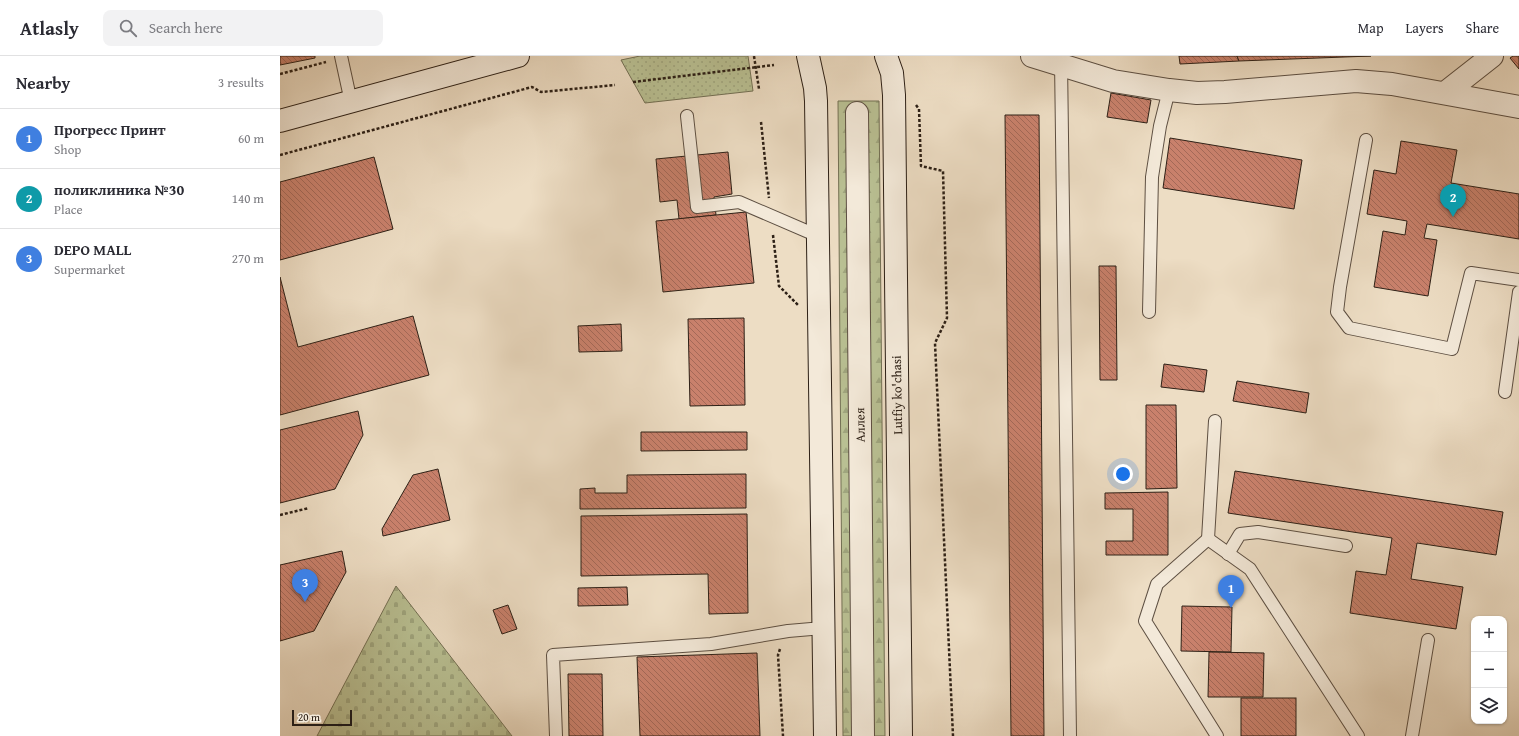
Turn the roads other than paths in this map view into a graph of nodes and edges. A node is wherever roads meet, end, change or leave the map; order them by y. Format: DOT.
graph roads {
  1 [pos="518,56"];
  2 [pos="808,56"];
  3 [pos="1032,56"];
  4 [pos="1492,56"];
  5 [pos="342,57"];
  6 [pos="1062,60"];
  7 [pos="481,61"];
  8 [pos="891,62"];
  9 [pos="1169,90"];
  10 [pos="1445,93"];
  11 [pos="351,102"];
  12 [pos="1519,107"];
  13 [pos="856,114"];
  14 [pos="282,116"];
  15 [pos="687,116"];
  16 [pos="1366,140"];
  17 [pos="818,236"];
  18 [pos="1519,280"];
  19 [pos="1519,292"];
  20 [pos="1149,312"];
  21 [pos="1505,392"];
  22 [pos="1215,421"];
  23 [pos="1208,540"];
  24 [pos="1346,546"];
  25 [pos="1228,554"];
  26 [pos="823,628"];
  27 [pos="1428,640"];
  28 [pos="556,736"];
  29 [pos="825,736"];
  30 [pos="863,736"];
  31 [pos="900,736"];
  32 [pos="1070,736"];
  33 [pos="1217,736"];
  34 [pos="1358,736"];
  35 [pos="1412,736"];
  1 -- 7 [label="main road"];
  2 -- 17 [label="main road"];
  3 -- 6 [label="main road"];
  4 -- 10 [label="main road"];
  5 -- 11 [label="lane"];
  6 -- 9 [label="main road"];
  6 -- 32 [label="lane"];
  7 -- 11 [label="main road"];
  8 -- 31 [label="main road, Lutfiy ko'chasi"];
  9 -- 10 [label="main road"];
  9 -- 20 [label="lane"];
  10 -- 12 [label="main road"];
  11 -- 14 [label="main road"];
  13 -- 30 [label="main road, Аллея"];
  15 -- 17 [label="lane"];
  16 -- 18 [label="lane"];
  17 -- 26 [label="main road"];
  19 -- 21 [label="lane"];
  22 -- 23 [label="lane"];
  23 -- 25 [label="lane"];
  23 -- 33 [label="lane"];
  24 -- 25 [label="lane"];
  25 -- 34 [label="lane"];
  26 -- 28 [label="lane"];
  26 -- 29 [label="main road"];
  27 -- 35 [label="lane"];
}
